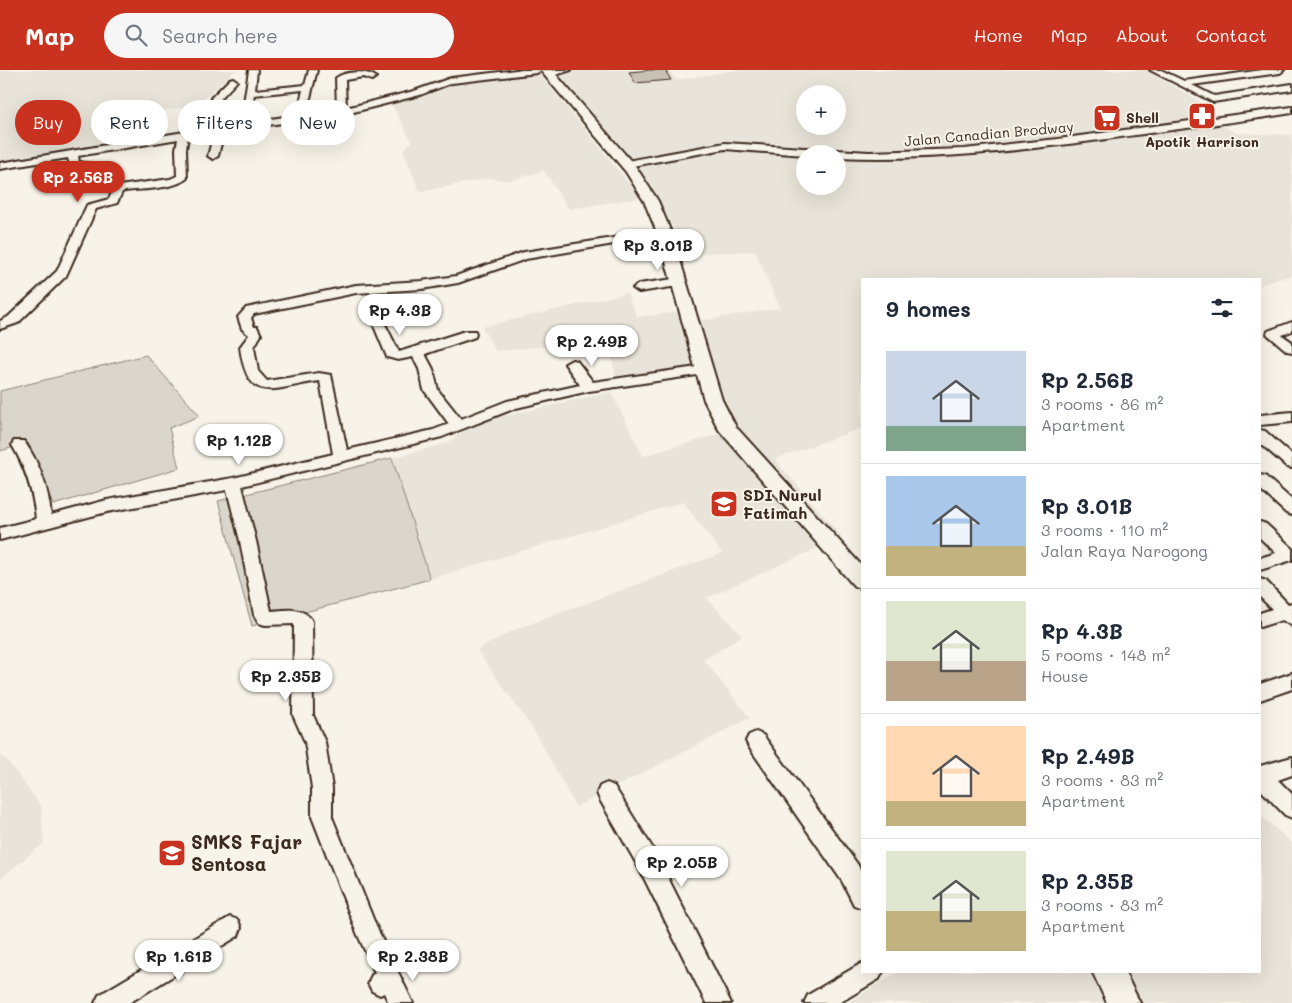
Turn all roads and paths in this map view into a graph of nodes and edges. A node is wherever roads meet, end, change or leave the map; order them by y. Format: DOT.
graph roads {
  1 [pos="253,70"];
  2 [pos="313,70"];
  3 [pos="567,70"];
  4 [pos="1168,70"];
  5 [pos="1280,70"];
  6 [pos="544,71"];
  7 [pos="1156,71"];
  8 [pos="346,73"];
  9 [pos="372,77"];
  10 [pos="233,81"];
  11 [pos="1184,84"];
  12 [pos="1292,86"];
  13 [pos="310,88"];
  14 [pos="250,94"];
  15 [pos="217,100"];
  16 [pos="249,100"];
  17 [pos="306,100"];
  18 [pos="341,100"];
  19 [pos="355,109"];
  20 [pos="1292,110"];
  21 [pos="178,136"];
  22 [pos="182,145"];
  23 [pos="216,145"];
  24 [pos="796,151"];
  25 [pos="73,153"];
  26 [pos="846,154"];
  27 [pos="213,156"];
  28 [pos="626,164"];
  29 [pos="0,166"];
  30 [pos="88,166"];
  31 [pos="666,237"];
  32 [pos="680,282"];
  33 [pos="640,288"];
  34 [pos="0,325"];
  35 [pos="380,326"];
  36 [pos="1292,326"];
  37 [pos="470,334"];
  38 [pos="1292,348"];
  39 [pos="416,352"];
  40 [pos="572,364"];
  41 [pos="704,370"];
  42 [pos="589,387"];
  43 [pos="1291,418"];
  44 [pos="1261,420"];
  45 [pos="457,425"];
  46 [pos="1261,436"];
  47 [pos="19,445"];
  48 [pos="341,457"];
  49 [pos="1292,463"];
  50 [pos="1261,481"];
  51 [pos="233,483"];
  52 [pos="1292,509"];
  53 [pos="44,522"];
  54 [pos="1261,529"];
  55 [pos="0,534"];
  56 [pos="1291,555"];
  57 [pos="1261,564"];
  58 [pos="861,579"];
  59 [pos="1261,587"];
  60 [pos="1290,614"];
  61 [pos="1261,620"];
  62 [pos="1292,681"];
  63 [pos="1261,692"];
  64 [pos="756,741"];
  65 [pos="1292,766"];
  66 [pos="1261,776"];
  67 [pos="607,793"];
  68 [pos="1292,808"];
  69 [pos="861,895"];
  70 [pos="230,928"];
  71 [pos="868,973"];
  72 [pos="1108,973"];
  73 [pos="107,1003"];
  74 [pos="402,1003"];
  75 [pos="720,1003"];
  76 [pos="816,1003"];
  77 [pos="1124,1003"];
  1 -- 14 [label="street"];
  2 -- 13 [label="street"];
  3 -- 6 [label="street"];
  4 -- 7 [label="street"];
  5 -- 11 [label="street"];
  6 -- 19 [label="street"];
  6 -- 28 [label="main road"];
  7 -- 11 [label="street"];
  8 -- 9 [label="street"];
  8 -- 18 [label="street"];
  10 -- 15 [label="street"];
  11 -- 12 [label="street"];
  13 -- 14 [label="street"];
  13 -- 17 [label="street"];
  14 -- 16 [label="street"];
  20 -- 26 [label="street, Jalan Canadian Brodway"];
  21 -- 25 [label="street"];
  22 -- 34 [label="street"];
  23 -- 27 [label="street"];
  24 -- 28 [label="street, Jalan Canadian Brodway"];
  25 -- 29 [label="street"];
  25 -- 30 [label="street"];
  28 -- 31 [label="main road"];
  31 -- 32 [label="main road"];
  31 -- 48 [label="street"];
  32 -- 33 [label="street"];
  32 -- 41 [label="main road"];
  35 -- 39 [label="street"];
  36 -- 38 [label="street"];
  37 -- 39 [label="street"];
  39 -- 45 [label="street"];
  40 -- 42 [label="street"];
  41 -- 42 [label="street"];
  41 -- 58 [label="main road"];
  42 -- 45 [label="street"];
  43 -- 44 [label="street"];
  45 -- 48 [label="street"];
  46 -- 49 [label="street"];
  47 -- 53 [label="street"];
  48 -- 51 [label="street"];
  50 -- 52 [label="street"];
  51 -- 53 [label="street"];
  51 -- 74 [label="street"];
  53 -- 55 [label="street"];
  54 -- 56 [label="street"];
  56 -- 57 [label="street"];
  59 -- 60 [label="street"];
  60 -- 61 [label="street"];
  62 -- 63 [label="street"];
  64 -- 69 [label="street"];
  65 -- 66 [label="street"];
  66 -- 68 [label="street"];
  67 -- 75 [label="street"];
  70 -- 73 [label="street"];
  71 -- 76 [label="street"];
  72 -- 77 [label="main road"];
}
